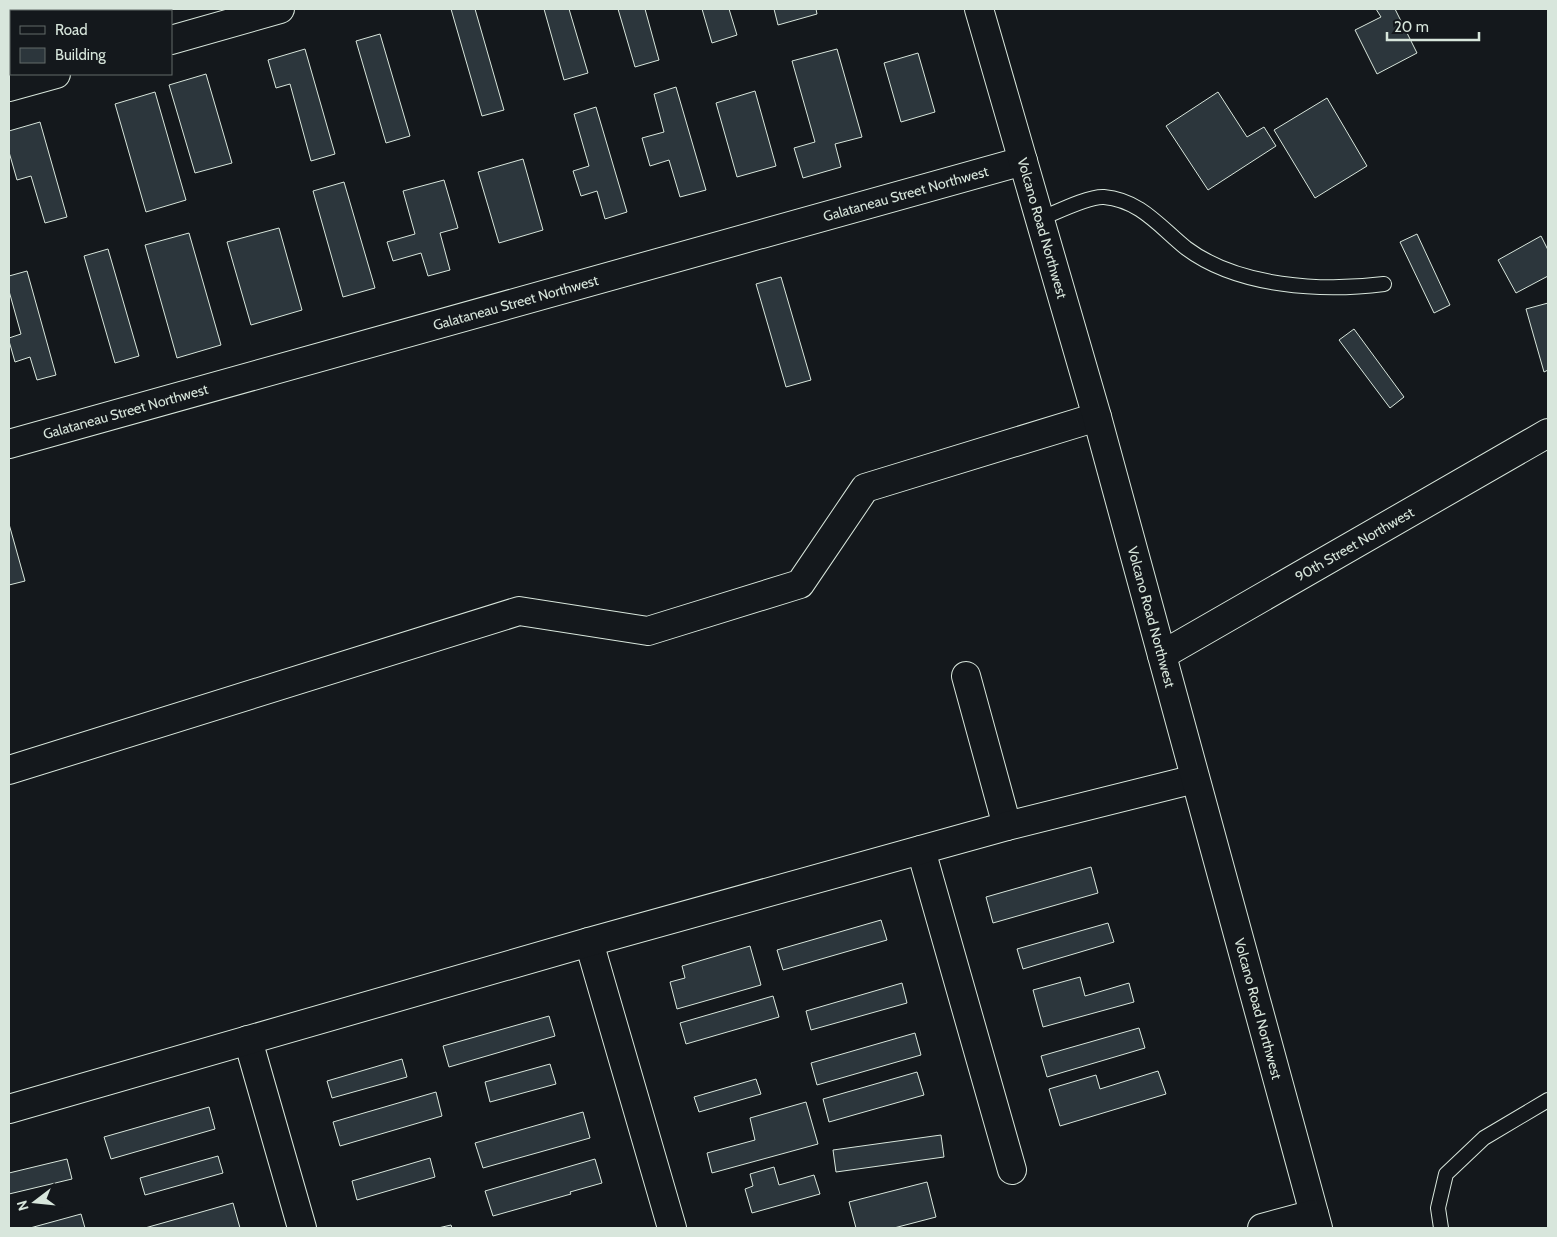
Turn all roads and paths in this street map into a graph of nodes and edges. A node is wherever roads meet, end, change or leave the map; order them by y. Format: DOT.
graph roads {
  1 [pos="280,9"];
  2 [pos="980,9"];
  3 [pos="172,40"];
  4 [pos="53,75"];
  5 [pos="9,88"];
  6 [pos="1023,161"];
  7 [pos="1040,219"];
  8 [pos="1384,284"];
  9 [pos="1097,417"];
  10 [pos="1548,432"];
  11 [pos="9,444"];
  12 [pos="1162,655"];
  13 [pos="966,676"];
  14 [pos="9,770"];
  15 [pos="1195,779"];
  16 [pos="1007,826"];
  17 [pos="921,850"];
  18 [pos="589,942"];
  19 [pos="248,1040"];
  20 [pos="1548,1100"];
  21 [pos="9,1109"];
  22 [pos="1012,1170"];
  23 [pos="1316,1221"];
  24 [pos="302,1228"];
  25 [pos="672,1228"];
  26 [pos="1262,1228"];
  27 [pos="1441,1228"];
  1 -- 3 [label="street"];
  2 -- 6 [label="street, Volcano Road Northwest"];
  4 -- 5 [label="street"];
  6 -- 7 [label="street, Volcano Road Northwest"];
  6 -- 11 [label="street, Galataneau Street Northwest"];
  7 -- 8 [label="lane"];
  7 -- 9 [label="street, Volcano Road Northwest"];
  9 -- 12 [label="street, Volcano Road Northwest"];
  9 -- 14 [label="street"];
  10 -- 12 [label="street, 90th Street Northwest"];
  12 -- 15 [label="street, Volcano Road Northwest"];
  13 -- 16 [label="street"];
  15 -- 16 [label="street"];
  15 -- 23 [label="street, Volcano Road Northwest"];
  16 -- 17 [label="street"];
  17 -- 18 [label="street"];
  17 -- 22 [label="street"];
  18 -- 19 [label="street"];
  18 -- 25 [label="street"];
  19 -- 21 [label="street"];
  19 -- 24 [label="street"];
  20 -- 27 [label="lane"];
  23 -- 26 [label="street"];
}
